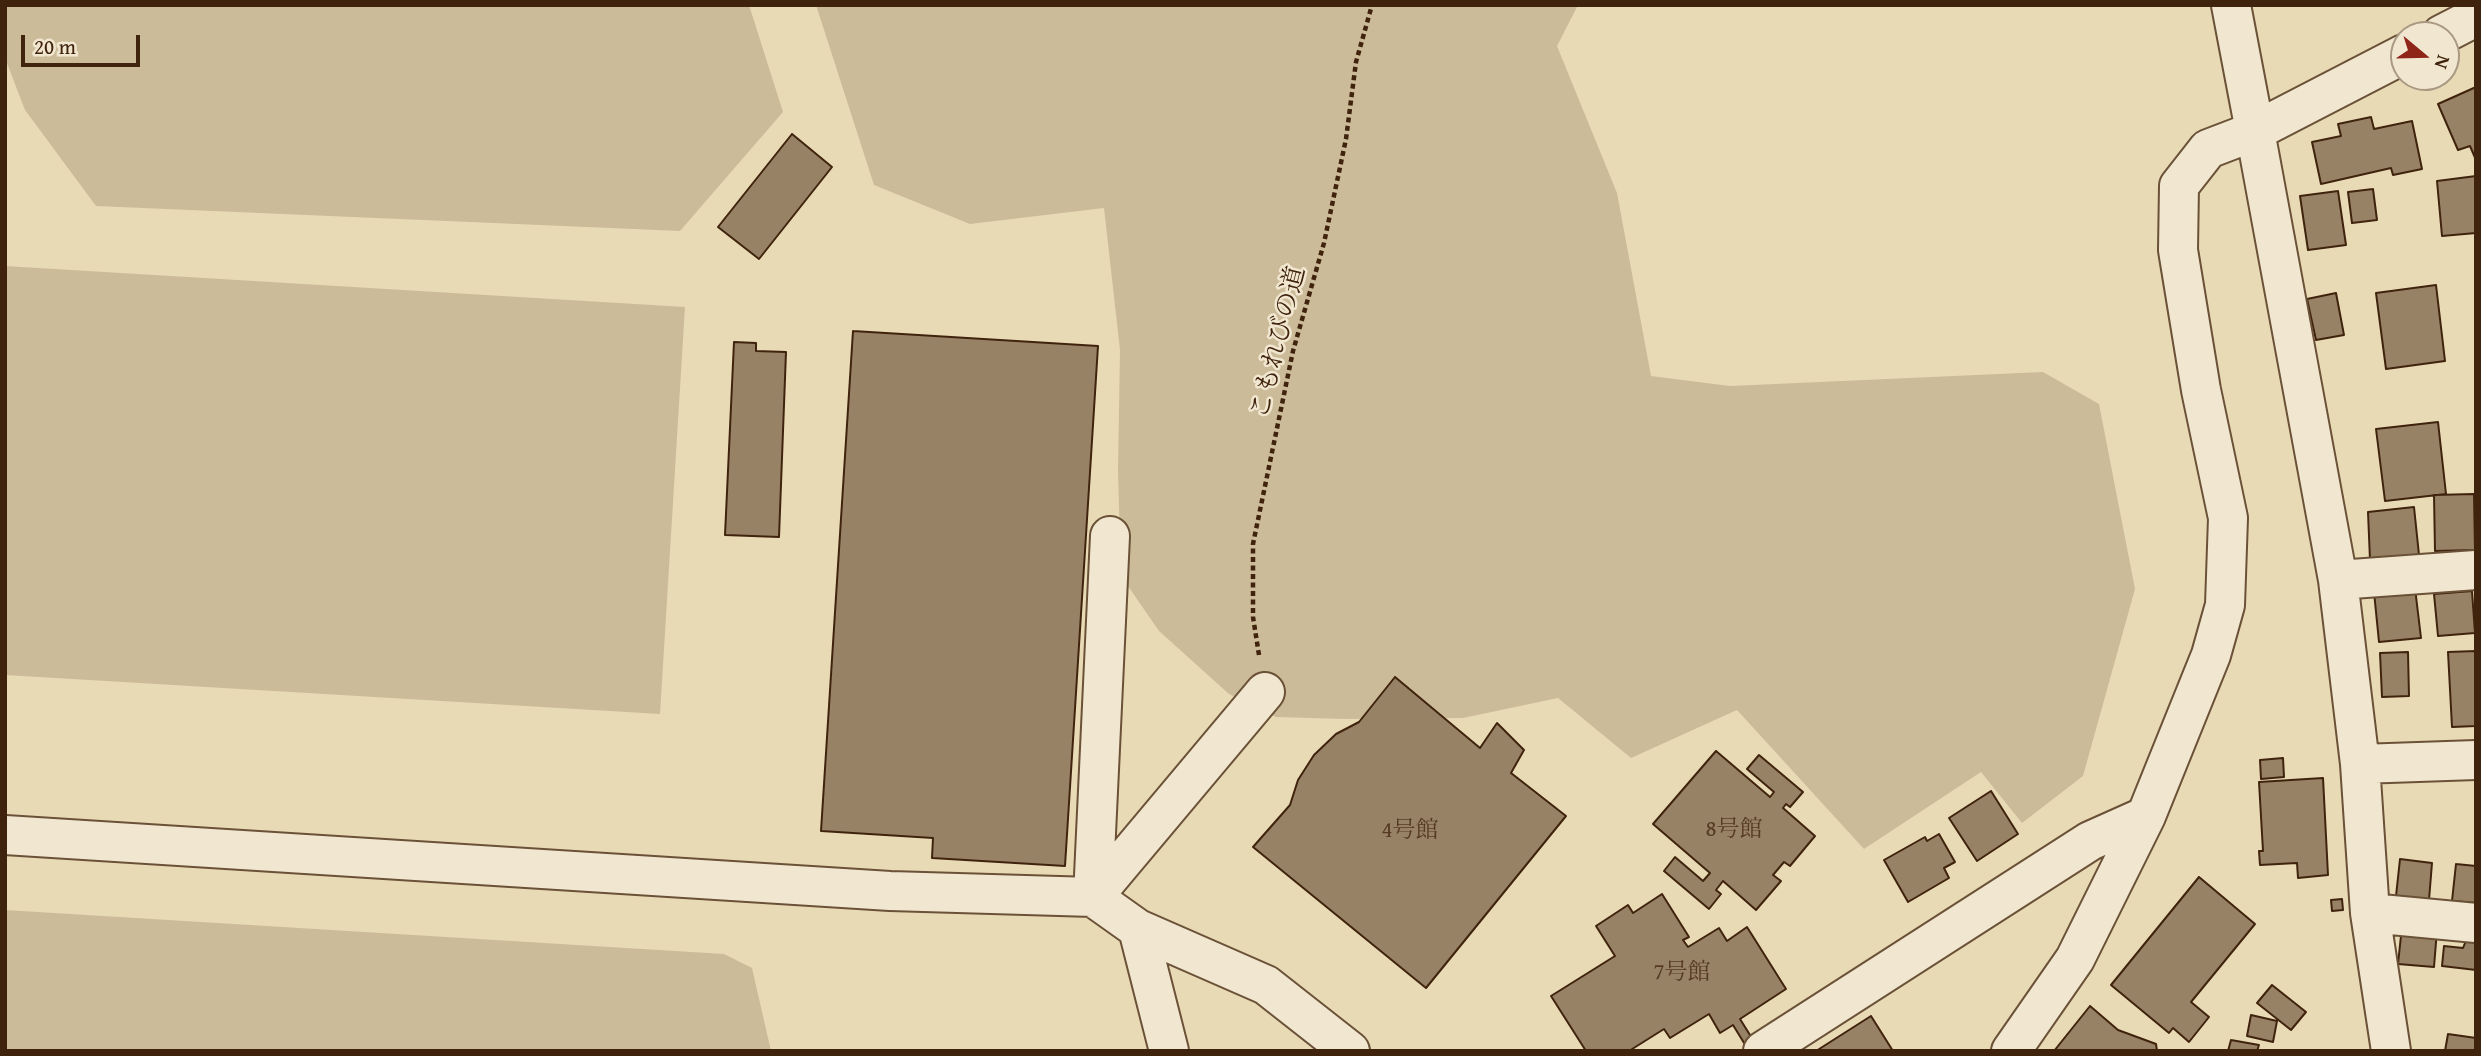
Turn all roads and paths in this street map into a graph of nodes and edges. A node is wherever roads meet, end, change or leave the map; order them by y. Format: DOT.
graph roads {
  1 [pos="1372,5"];
  2 [pos="2231,5"];
  3 [pos="2476,17"];
  4 [pos="2460,25"];
  5 [pos="2390,61"];
  6 [pos="2255,131"];
  7 [pos="1110,536"];
  8 [pos="2476,570"];
  9 [pos="2338,580"];
  10 [pos="1265,692"];
  11 [pos="2476,760"];
  12 [pos="2360,764"];
  13 [pos="2146,816"];
  14 [pos="5,835"];
  15 [pos="1093,897"];
  16 [pos="2370,913"];
  17 [pos="2476,923"];
  18 [pos="1138,929"];
  19 [pos="1169,1051"];
  20 [pos="1350,1051"];
  21 [pos="1763,1051"];
  22 [pos="2011,1051"];
  23 [pos="2391,1051"];
  1 -- 10 [label="path, こもれびの道"];
  2 -- 6 [label="street"];
  3 -- 4 [label="street"];
  5 -- 6 [label="street"];
  6 -- 9 [label="street"];
  6 -- 13 [label="street"];
  7 -- 15 [label="street"];
  8 -- 9 [label="street"];
  9 -- 12 [label="street"];
  10 -- 15 [label="street"];
  11 -- 12 [label="street"];
  12 -- 16 [label="street"];
  13 -- 21 [label="street"];
  13 -- 22 [label="street"];
  14 -- 15 [label="street"];
  15 -- 18 [label="street"];
  16 -- 17 [label="street"];
  16 -- 23 [label="street"];
  18 -- 19 [label="street"];
  18 -- 20 [label="street"];
}
